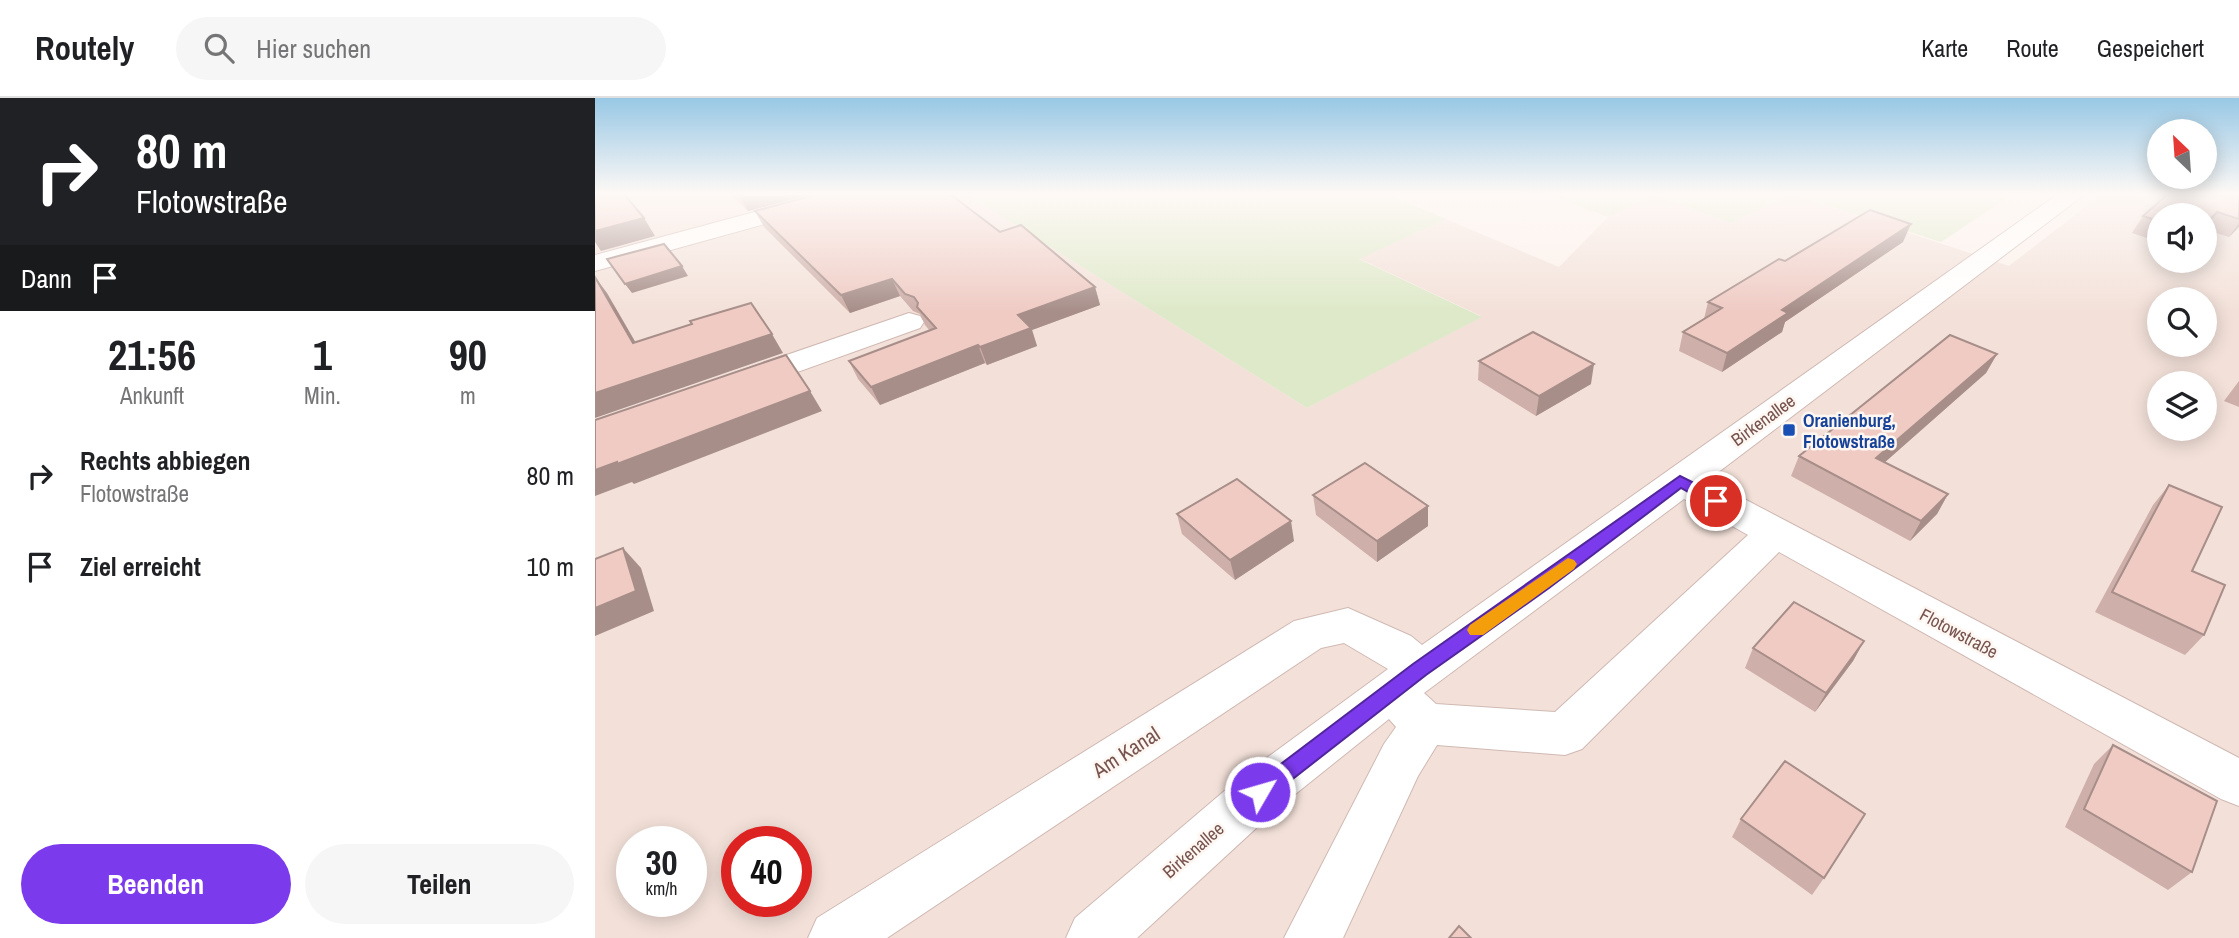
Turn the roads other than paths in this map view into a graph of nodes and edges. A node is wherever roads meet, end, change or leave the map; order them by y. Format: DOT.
graph roads {
  1 [pos="704,233"];
  2 [pos="2019,233"];
  3 [pos="595,263"];
  4 [pos="909,322"];
  5 [pos="713,391"];
  6 [pos="1680,481"];
  7 [pos="1775,533"];
  8 [pos="1411,695"];
  9 [pos="2239,783"];
  10 [pos="837,938"];
  11 [pos="1095,938"];
  12 [pos="1313,938"];
  1 -- 3 [label="street"];
  2 -- 6 [label="street, Birkenallee"];
  4 -- 5 [label="street"];
  6 -- 7 [label="street, Flotowstraße"];
  6 -- 8 [label="street, Birkenallee"];
  7 -- 8 [label="street"];
  7 -- 9 [label="street, Flotowstraße"];
  8 -- 10 [label="street, Am Kanal"];
  8 -- 11 [label="street, Birkenallee"];
  8 -- 12 [label="street"];
}
